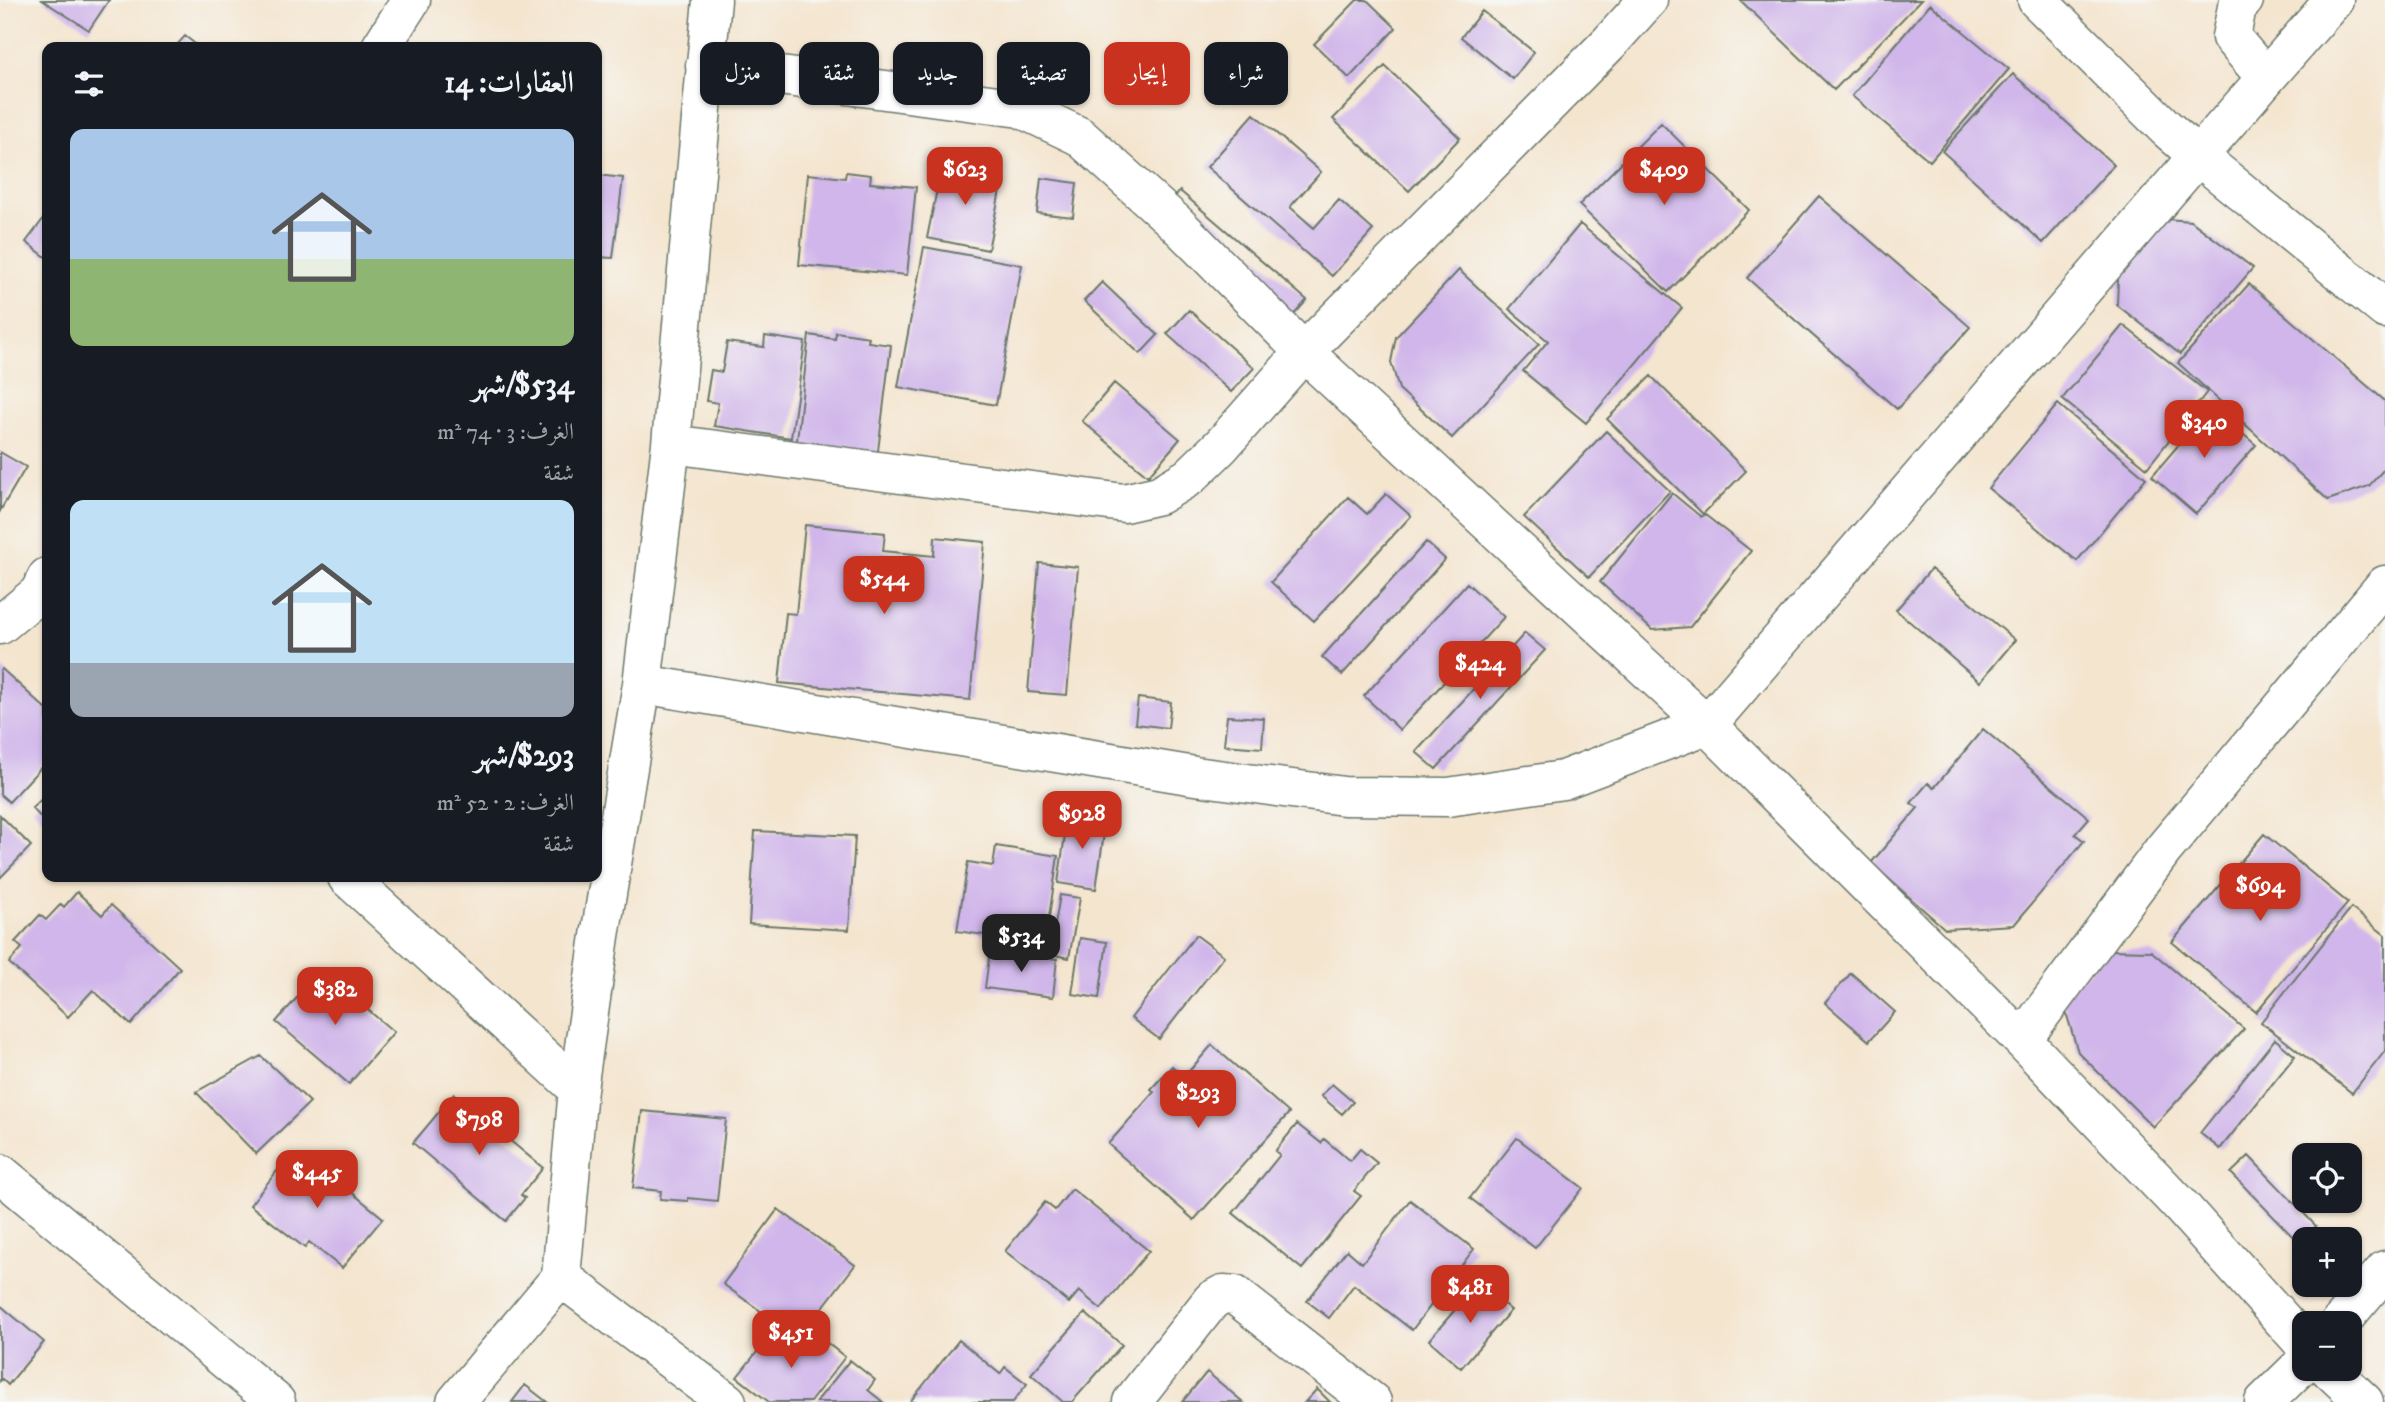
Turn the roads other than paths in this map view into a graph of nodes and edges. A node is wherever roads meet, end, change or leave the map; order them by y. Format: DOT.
graph roads {
  1 [pos="411,0"];
  2 [pos="712,0"];
  3 [pos="1648,0"];
  4 [pos="2037,0"];
  5 [pos="2244,0"];
  6 [pos="2334,0"];
  7 [pos="384,42"];
  8 [pos="708,42"];
  9 [pos="785,77"];
  10 [pos="2266,78"];
  11 [pos="701,105"];
  12 [pos="2198,156"];
  13 [pos="2385,309"];
  14 [pos="1304,352"];
  15 [pos="671,444"];
  16 [pos="2385,585"];
  17 [pos="42,592"];
  18 [pos="0,625"];
  19 [pos="642,684"];
  20 [pos="1707,725"];
  21 [pos="352,882"];
  22 [pos="2022,1040"];
  23 [pos="578,1089"];
  24 [pos="0,1172"];
  25 [pos="2385,1270"];
  26 [pos="561,1277"];
  27 [pos="2350,1311"];
  28 [pos="2292,1330"];
  29 [pos="2292,1375"];
  30 [pos="2342,1381"];
  31 [pos="276,1402"];
  32 [pos="456,1402"];
  33 [pos="727,1402"];
  34 [pos="1132,1402"];
  35 [pos="1372,1402"];
  36 [pos="2264,1402"];
  37 [pos="2364,1402"];
  1 -- 7 [label="street"];
  2 -- 8 [label="street"];
  3 -- 14 [label="street"];
  4 -- 12 [label="street"];
  5 -- 10 [label="street"];
  6 -- 10 [label="street"];
  9 -- 14 [label="street"];
  10 -- 12 [label="street"];
  11 -- 15 [label="street"];
  12 -- 13 [label="street"];
  12 -- 20 [label="street"];
  14 -- 15 [label="street"];
  14 -- 20 [label="street"];
  15 -- 19 [label="street"];
  16 -- 22 [label="street"];
  17 -- 18 [label="street"];
  19 -- 20 [label="street"];
  19 -- 23 [label="street"];
  20 -- 22 [label="street"];
  21 -- 23 [label="street"];
  22 -- 28 [label="street"];
  23 -- 26 [label="street"];
  24 -- 31 [label="street"];
  25 -- 27 [label="street"];
  26 -- 32 [label="street"];
  26 -- 33 [label="street"];
  29 -- 36 [label="street"];
  30 -- 37 [label="street"];
  34 -- 35 [label="street"];
}
